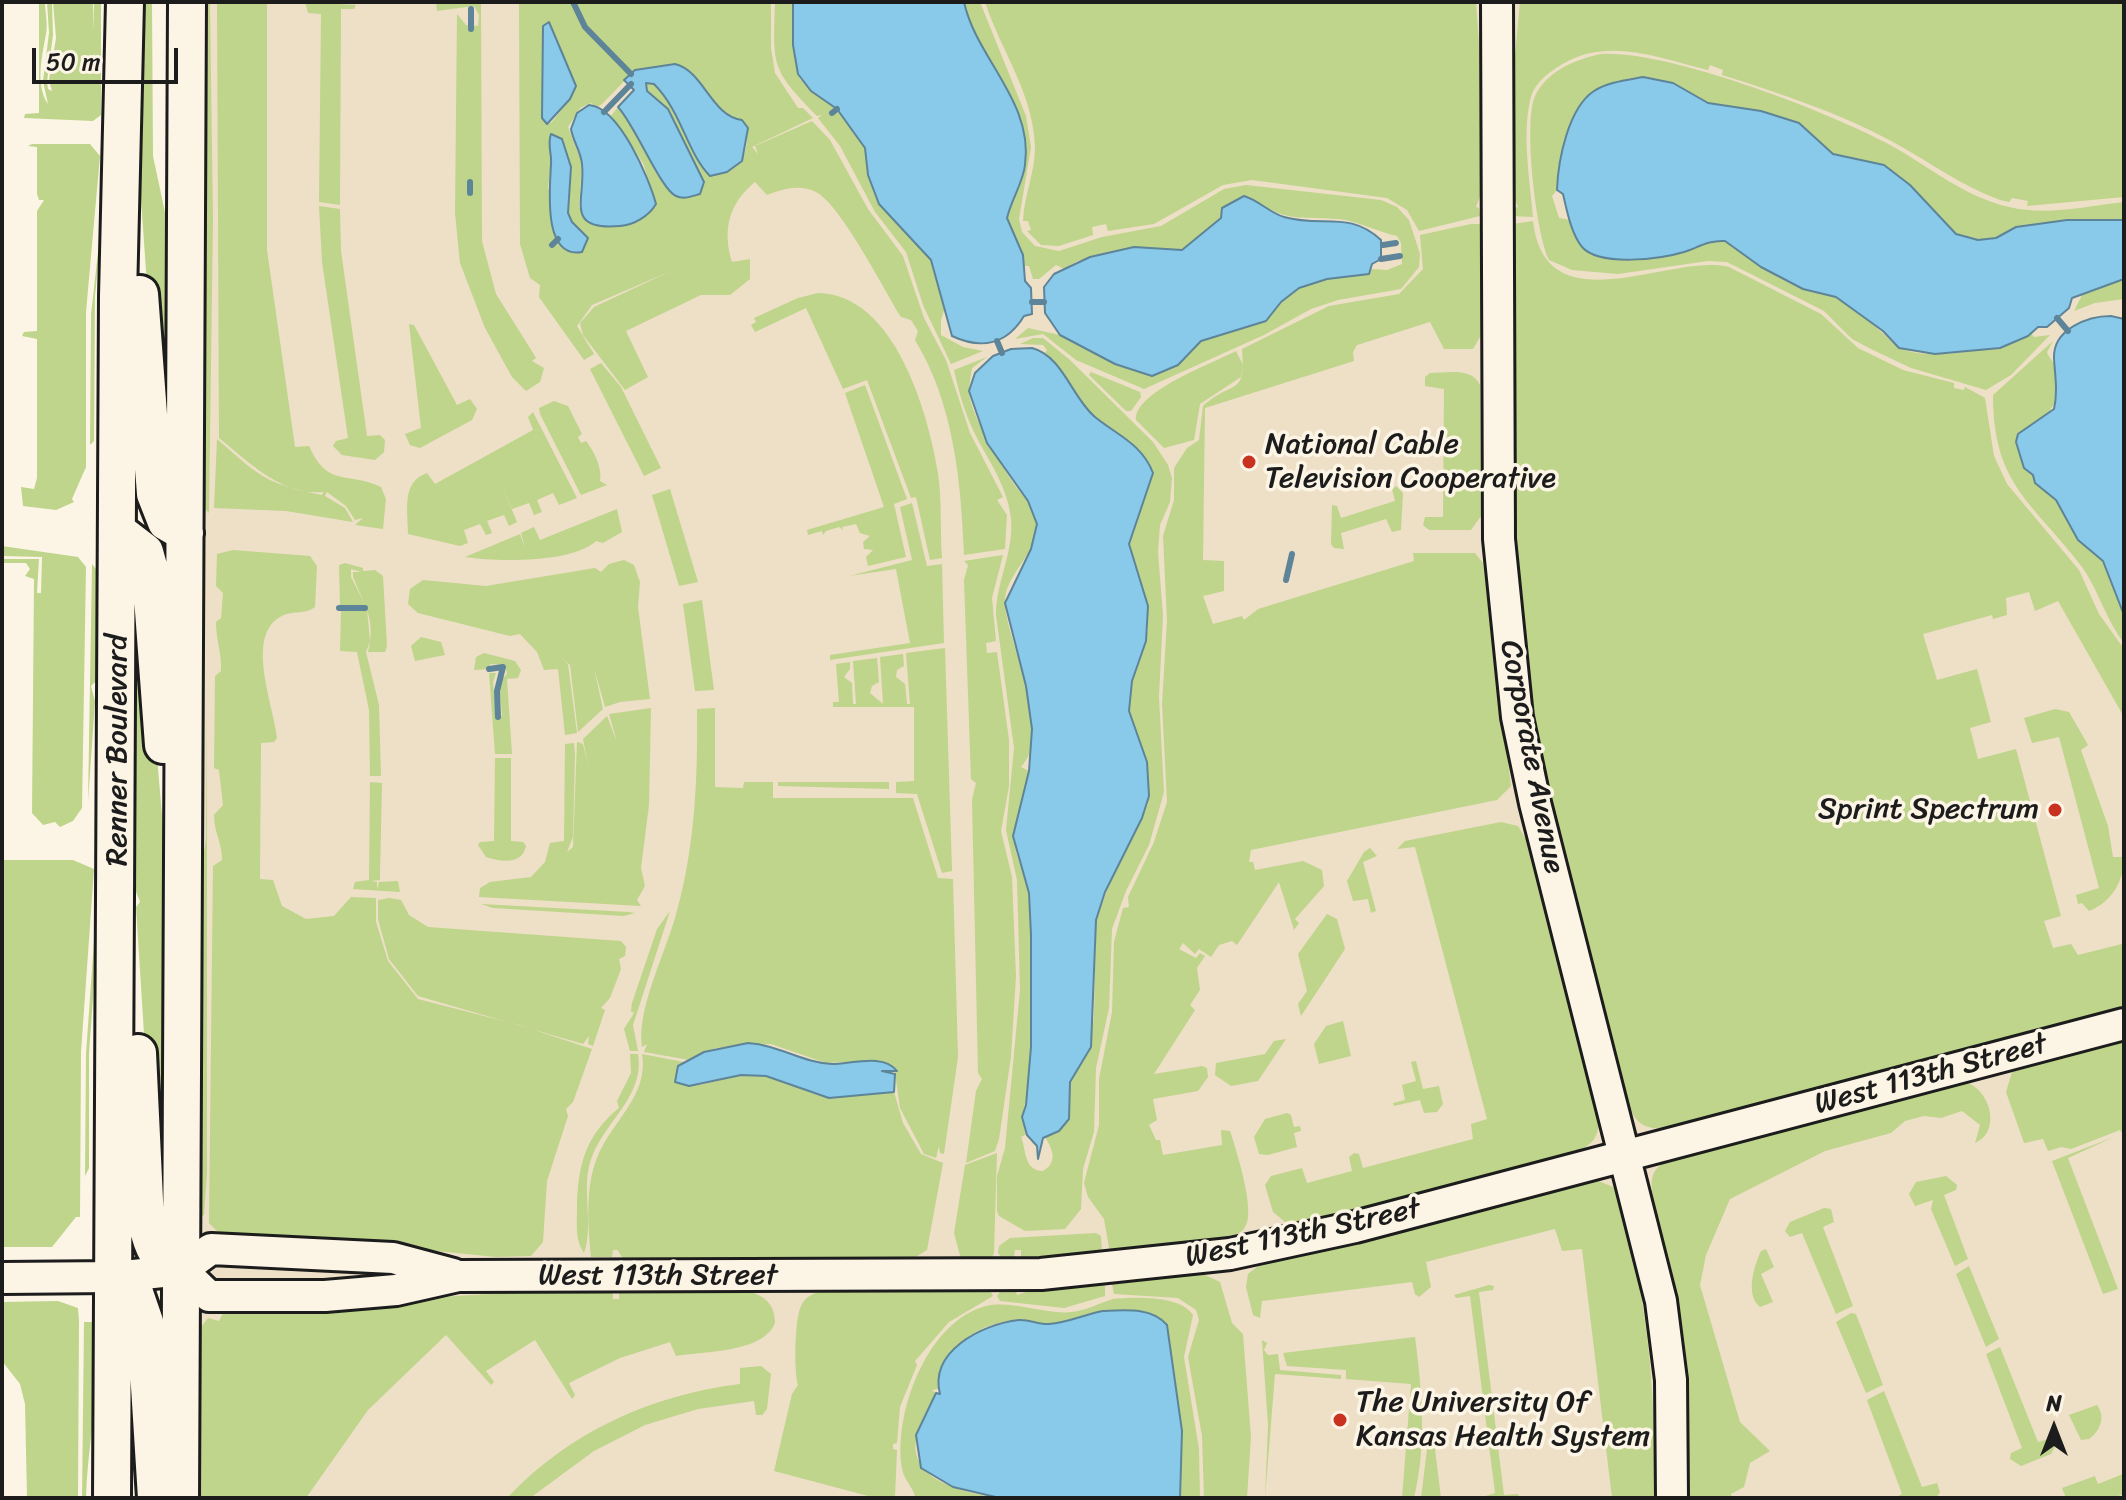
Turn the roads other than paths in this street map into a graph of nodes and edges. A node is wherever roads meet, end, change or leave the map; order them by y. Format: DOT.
graph roads {
  1 [pos="125,2"];
  2 [pos="187,2"];
  3 [pos="1497,2"];
  4 [pos="123,170"];
  5 [pos="119,532"];
  6 [pos="185,533"];
  7 [pos="184,871"];
  8 [pos="117,879"];
  9 [pos="2124,1024"];
  10 [pos="1626,1156"];
  11 [pos="182,1270"];
  12 [pos="458,1276"];
  13 [pos="114,1277"];
  14 [pos="2,1278"];
  15 [pos="112,1498"];
  16 [pos="156,1498"];
  17 [pos="180,1498"];
  18 [pos="1672,1498"];
  1 -- 4 [label="main road, Renner Boulevard"];
  2 -- 6 [label="main road"];
  3 -- 10 [label="street, Corporate Avenue"];
  4 -- 5 [label="main road, Renner Boulevard"];
  4 -- 6 [label="main road"];
  5 -- 7 [label="main road"];
  5 -- 8 [label="main road, Renner Boulevard"];
  6 -- 7 [label="main road"];
  7 -- 11 [label="main road"];
  8 -- 11 [label="main road"];
  8 -- 13 [label="main road, Renner Boulevard"];
  9 -- 10 [label="street, West 113th Street"];
  10 -- 12 [label="street, West 113th Street"];
  10 -- 18 [label="street, Corporate Avenue"];
  11 -- 12 [label="street, West 113th Street"];
  11 -- 12 [label="street, West 113th Street"];
  11 -- 13 [label="street, West 113th Street"];
  11 -- 17 [label="main road"];
  13 -- 14 [label="street, West 113th Street"];
  13 -- 15 [label="main road, Renner Boulevard"];
  13 -- 16 [label="main road"];
}
